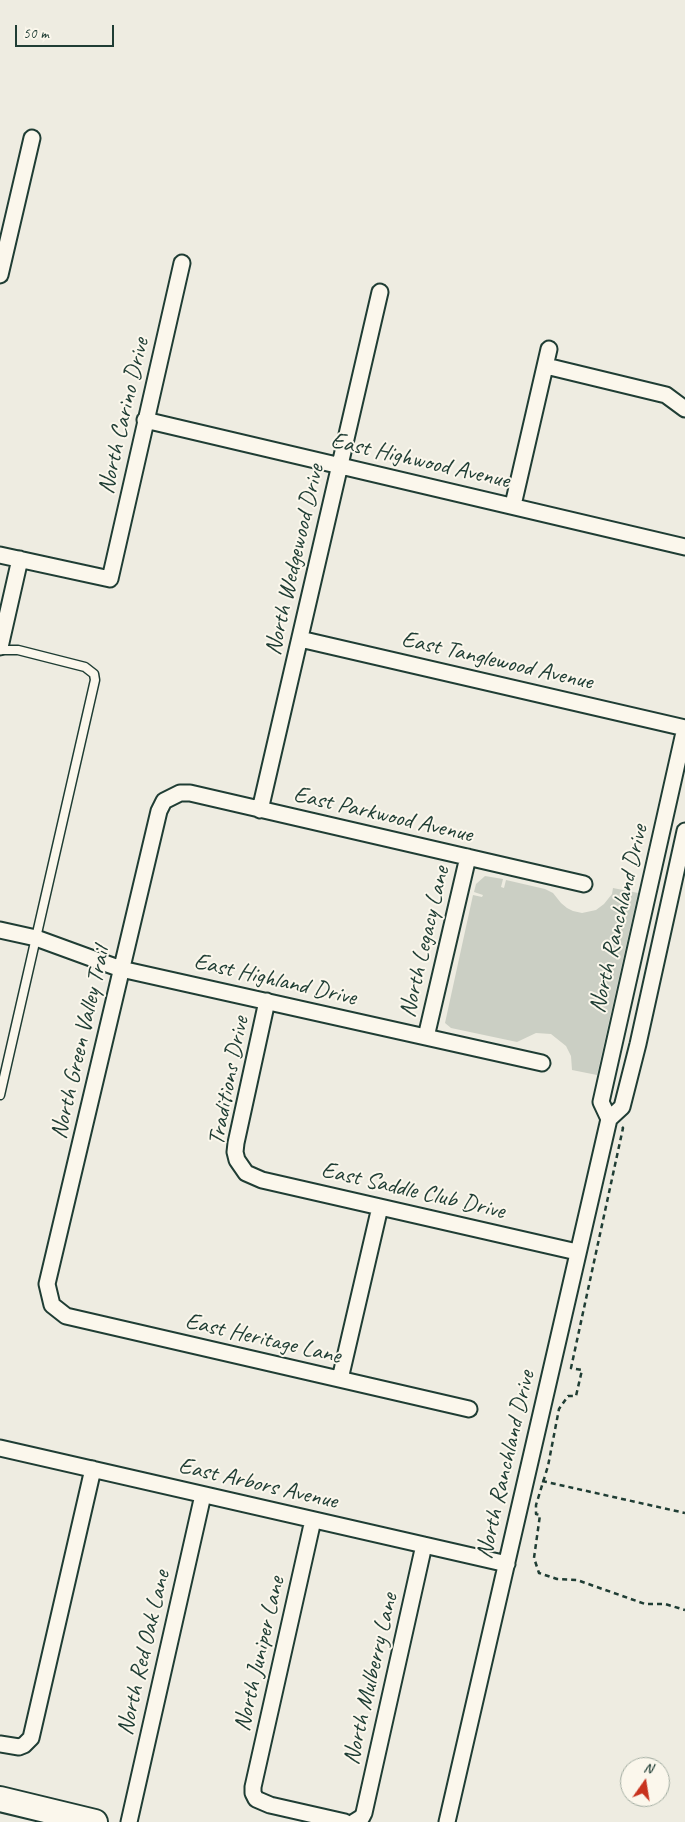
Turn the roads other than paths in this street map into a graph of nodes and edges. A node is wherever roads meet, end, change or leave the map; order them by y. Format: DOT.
graph roads {
  1 [pos="32,138"];
  2 [pos="182,262"];
  3 [pos="0,275"];
  4 [pos="380,292"];
  5 [pos="549,349"];
  6 [pos="546,366"];
  7 [pos="685,409"];
  8 [pos="145,420"];
  9 [pos="340,466"];
  10 [pos="513,505"];
  11 [pos="685,546"];
  12 [pos="0,554"];
  13 [pos="20,559"];
  14 [pos="300,639"];
  15 [pos="0,649"];
  16 [pos="685,728"];
  17 [pos="173,796"];
  18 [pos="260,810"];
  19 [pos="685,831"];
  20 [pos="468,857"];
  21 [pos="584,884"];
  22 [pos="0,930"];
  23 [pos="36,938"];
  24 [pos="122,969"];
  25 [pos="267,1001"];
  26 [pos="426,1037"];
  27 [pos="542,1063"];
  28 [pos="0,1095"];
  29 [pos="609,1119"];
  30 [pos="241,1168"];
  31 [pos="380,1207"];
  32 [pos="577,1252"];
  33 [pos="52,1305"];
  34 [pos="340,1379"];
  35 [pos="469,1409"];
  36 [pos="0,1448"];
  37 [pos="93,1470"];
  38 [pos="203,1495"];
  39 [pos="313,1520"];
  40 [pos="424,1545"];
  41 [pos="507,1564"];
  42 [pos="0,1744"];
  43 [pos="0,1799"];
  44 [pos="95,1822"];
  45 [pos="129,1822"];
  46 [pos="352,1822"];
  47 [pos="447,1822"];
  1 -- 3 [label="street"];
  2 -- 8 [label="street, North Carino Drive"];
  4 -- 9 [label="street, North Wedgewood Drive"];
  5 -- 6 [label="street"];
  6 -- 7 [label="street"];
  6 -- 10 [label="street"];
  8 -- 9 [label="street, East Highwood Avenue"];
  8 -- 13 [label="street, North Carino Drive"];
  9 -- 10 [label="street, East Highwood Avenue"];
  9 -- 14 [label="street, North Wedgewood Drive"];
  10 -- 11 [label="street, East Highwood Avenue"];
  12 -- 13 [label="street"];
  13 -- 15 [label="street"];
  14 -- 16 [label="street, East Tanglewood Avenue"];
  14 -- 18 [label="street, North Wedgewood Drive"];
  15 -- 23 [label="lane"];
  16 -- 29 [label="street, North Ranchland Drive"];
  17 -- 18 [label="street, East Parkwood Avenue"];
  17 -- 24 [label="street, North Green Valley Trail"];
  18 -- 20 [label="street, East Parkwood Avenue"];
  19 -- 29 [label="street, North Ranchland Drive"];
  20 -- 21 [label="street, East Parkwood Avenue"];
  20 -- 26 [label="street, North Legacy Lane"];
  22 -- 23 [label="street, East Highland Drive"];
  23 -- 24 [label="street, East Highland Drive"];
  23 -- 28 [label="lane"];
  24 -- 25 [label="street, East Highland Drive"];
  24 -- 33 [label="street, North Green Valley Trail"];
  25 -- 26 [label="street, East Highland Drive"];
  25 -- 30 [label="street, Traditions Drive"];
  26 -- 27 [label="street, East Highland Drive"];
  29 -- 32 [label="street, North Ranchland Drive"];
  30 -- 31 [label="street, East Saddle Club Drive"];
  31 -- 32 [label="street, East Saddle Club Drive"];
  31 -- 34 [label="street"];
  32 -- 41 [label="street, North Ranchland Drive"];
  33 -- 34 [label="street, East Heritage Lane"];
  34 -- 35 [label="street, East Heritage Lane"];
  36 -- 37 [label="street, East Arbors Avenue"];
  37 -- 38 [label="street, East Arbors Avenue"];
  37 -- 42 [label="street"];
  38 -- 39 [label="street, East Arbors Avenue"];
  38 -- 45 [label="street, North Red Oak Lane"];
  39 -- 40 [label="street, East Arbors Avenue"];
  39 -- 46 [label="street, North Juniper Lane"];
  40 -- 41 [label="street, East Arbors Avenue"];
  40 -- 46 [label="street, North Mulberry Lane"];
  41 -- 47 [label="street, North Ranchland Drive"];
  43 -- 44 [label="main road"];
}
